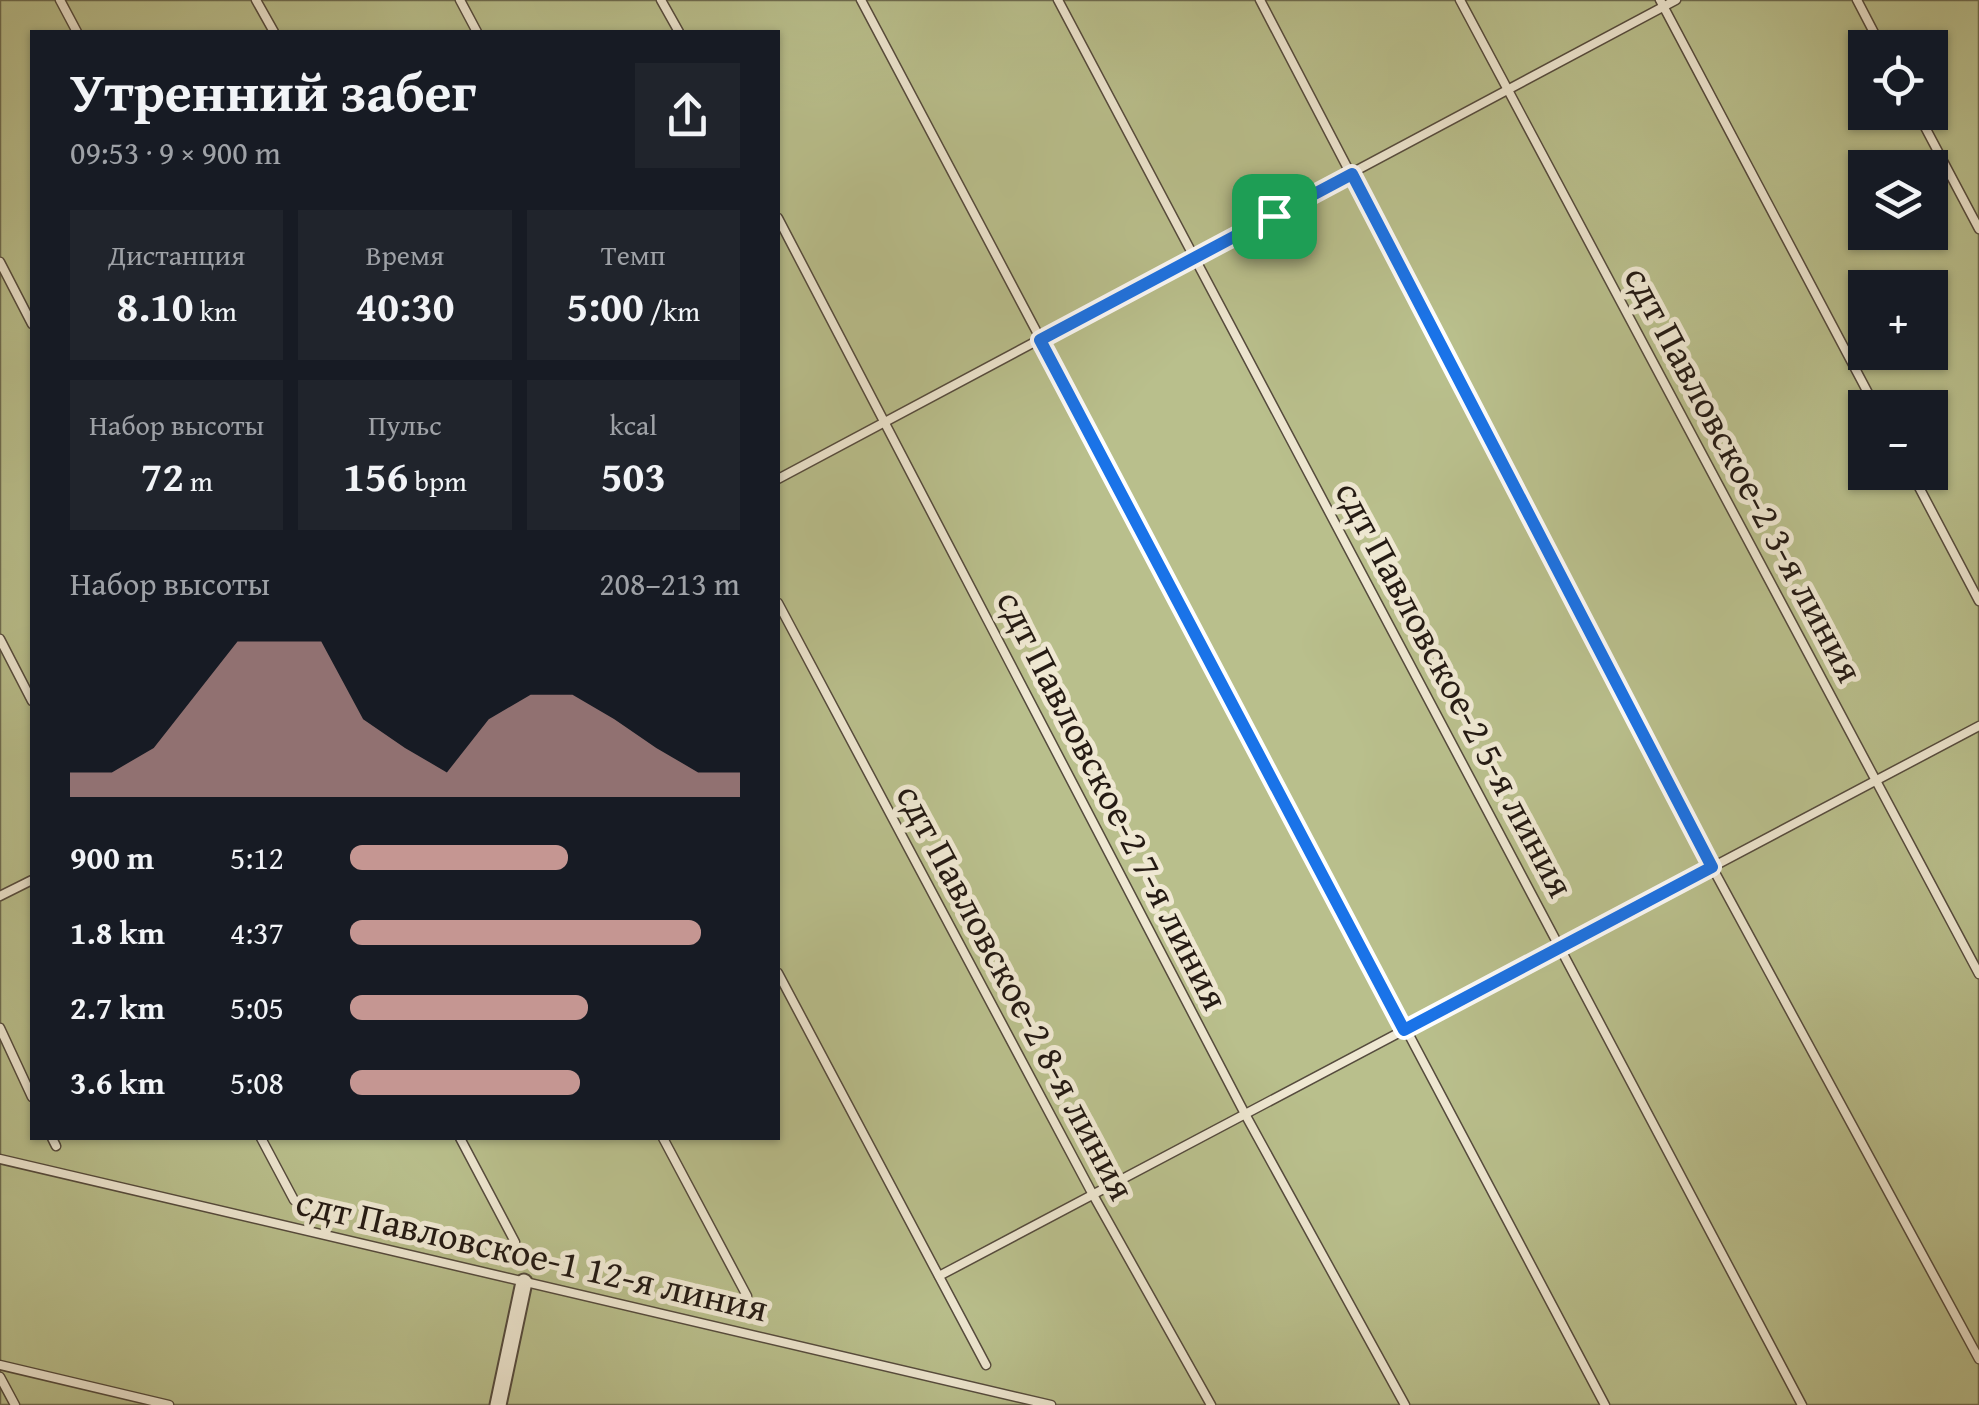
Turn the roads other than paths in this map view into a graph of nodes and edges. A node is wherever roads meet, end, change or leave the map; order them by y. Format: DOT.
graph roads {
  1 [pos="60,0"];
  2 [pos="256,0"];
  3 [pos="460,0"];
  4 [pos="662,0"];
  5 [pos="861,0"];
  6 [pos="1058,0"];
  7 [pos="1260,0"];
  8 [pos="1460,0"];
  9 [pos="1676,0"];
  10 [pos="1857,0"];
  11 [pos="1662,3"];
  12 [pos="76,30"];
  13 [pos="273,30"];
  14 [pos="476,30"];
  15 [pos="678,30"];
  16 [pos="1873,30"];
  17 [pos="1508,92"];
  18 [pos="1927,130"];
  19 [pos="1352,174"];
  20 [pos="780,222"];
  21 [pos="1979,229"];
  22 [pos="1196,258"];
  23 [pos="0,262"];
  24 [pos="30,320"];
  25 [pos="1040,340"];
  26 [pos="1866,390"];
  27 [pos="886,420"];
  28 [pos="780,478"];
  29 [pos="1920,490"];
  30 [pos="1979,601"];
  31 [pos="780,607"];
  32 [pos="0,639"];
  33 [pos="30,697"];
  34 [pos="1979,726"];
  35 [pos="1876,780"];
  36 [pos="1712,867"];
  37 [pos="30,881"];
  38 [pos="0,896"];
  39 [pos="1561,948"];
  40 [pos="1979,974"];
  41 [pos="780,977"];
  42 [pos="0,1028"];
  43 [pos="1404,1030"];
  44 [pos="30,1092"];
  45 [pos="1245,1114"];
  46 [pos="262,1140"];
  47 [pos="461,1140"];
  48 [pos="664,1140"];
  49 [pos="0,1159"];
  50 [pos="1092,1193"];
  51 [pos="294,1200"];
  52 [pos="515,1242"];
  53 [pos="939,1276"];
  54 [pos="524,1282"];
  55 [pos="747,1296"];
  56 [pos="1979,1359"];
  57 [pos="986,1364"];
  58 [pos="0,1365"];
  59 [pos="0,1377"];
  60 [pos="15,1405"];
  61 [pos="168,1405"];
  62 [pos="498,1405"];
  63 [pos="1051,1405"];
  64 [pos="1211,1405"];
  65 [pos="1405,1405"];
  66 [pos="1606,1405"];
  67 [pos="1802,1405"];
  1 -- 12 [label="lane"];
  2 -- 13 [label="lane"];
  3 -- 14 [label="lane"];
  4 -- 15 [label="lane"];
  5 -- 25 [label="lane"];
  6 -- 22 [label="lane, сдт Павловское-2 5-я линия"];
  7 -- 19 [label="lane"];
  8 -- 17 [label="lane, сдт Павловское-2 3-я линия"];
  9 -- 11 [label="lane"];
  10 -- 16 [label="lane"];
  11 -- 17 [label="lane"];
  11 -- 26 [label="lane"];
  17 -- 19 [label="lane"];
  17 -- 35 [label="lane, сдт Павловское-2 3-я линия"];
  18 -- 21 [label="lane"];
  19 -- 22 [label="lane"];
  19 -- 36 [label="lane"];
  20 -- 27 [label="lane, сдт Павловское-2 7-я линия"];
  22 -- 25 [label="lane"];
  22 -- 39 [label="lane, сдт Павловское-2 5-я линия"];
  23 -- 24 [label="lane"];
  25 -- 27 [label="lane"];
  25 -- 43 [label="lane"];
  27 -- 28 [label="lane"];
  27 -- 45 [label="lane, сдт Павловское-2 7-я линия"];
  29 -- 30 [label="lane"];
  31 -- 50 [label="lane, сдт Павловское-2 8-я линия"];
  32 -- 33 [label="lane"];
  34 -- 35 [label="lane"];
  35 -- 36 [label="lane"];
  35 -- 40 [label="lane, сдт Павловское-2 3-я линия"];
  36 -- 39 [label="lane"];
  36 -- 56 [label="lane"];
  37 -- 38 [label="lane"];
  39 -- 43 [label="lane"];
  39 -- 67 [label="lane, сдт Павловское-2 5-я линия"];
  41 -- 53 [label="lane"];
  42 -- 44 [label="lane"];
  43 -- 45 [label="lane"];
  43 -- 66 [label="lane"];
  45 -- 50 [label="lane"];
  45 -- 65 [label="lane, сдт Павловское-2 7-я линия"];
  46 -- 51 [label="lane"];
  47 -- 52 [label="lane"];
  48 -- 55 [label="lane"];
  49 -- 54 [label="lane, сдт Павловское-1 12-я линия"];
  50 -- 53 [label="lane"];
  50 -- 64 [label="lane, сдт Павловское-2 8-я линия"];
  53 -- 57 [label="lane"];
  54 -- 62 [label="street"];
  54 -- 63 [label="lane, сдт Павловское-1 12-я линия"];
  58 -- 61 [label="lane"];
  59 -- 60 [label="lane"];
}
